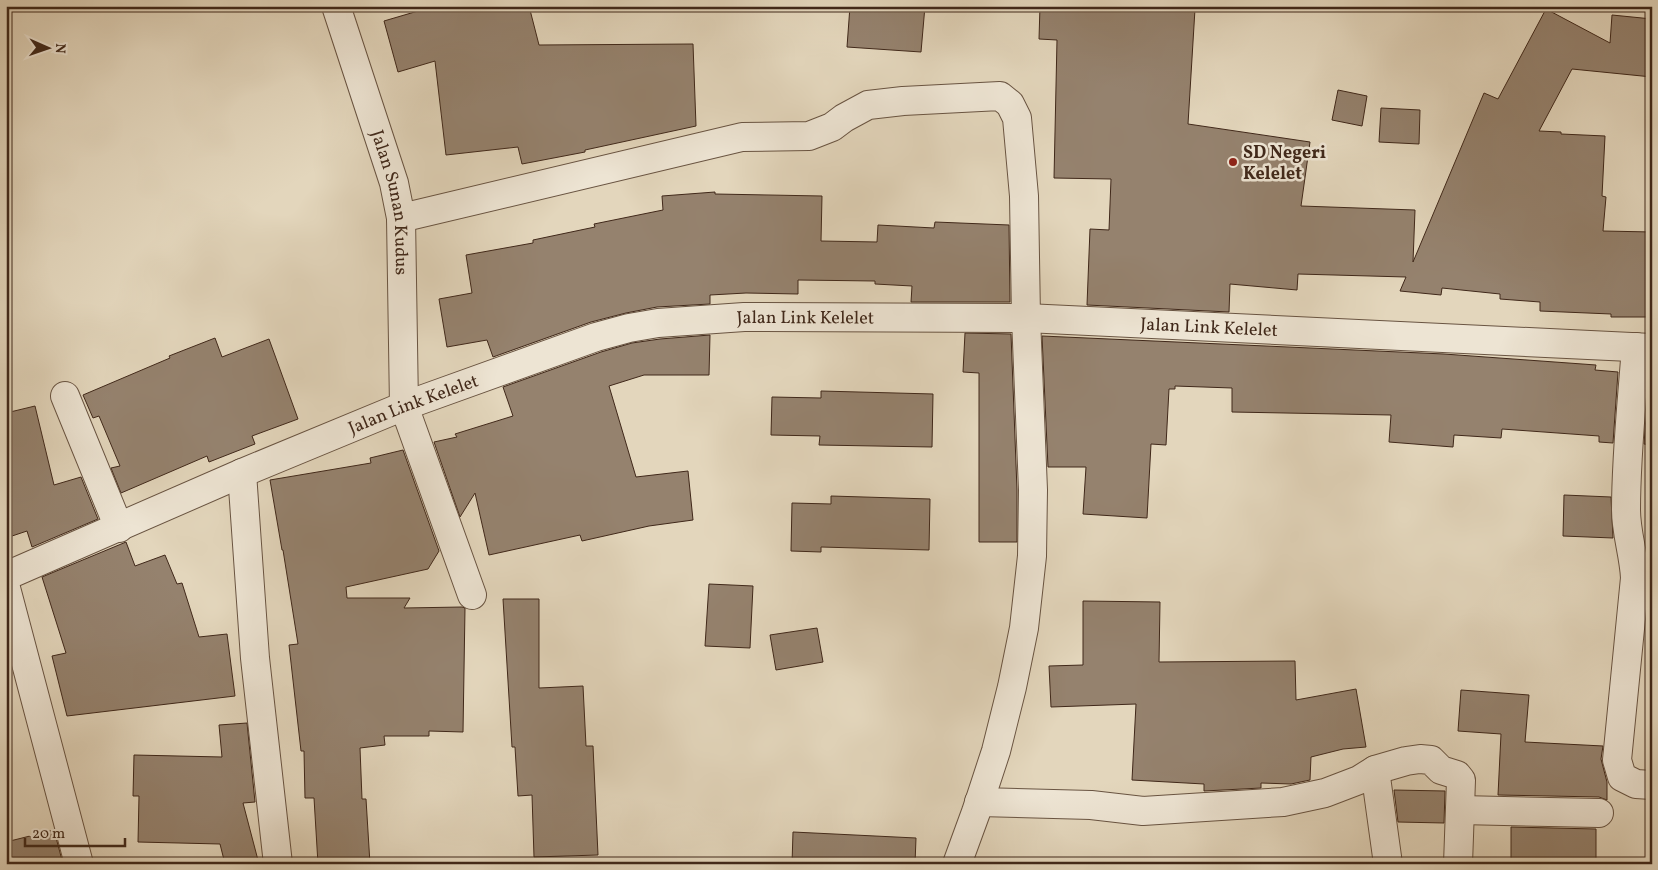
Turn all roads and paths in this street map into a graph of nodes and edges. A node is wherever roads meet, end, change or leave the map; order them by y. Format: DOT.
graph roads {
  1 [pos="336,6"];
  2 [pos="401,218"];
  3 [pos="1026,318"];
  4 [pos="1644,348"];
  5 [pos="65,396"];
  6 [pos="404,406"];
  7 [pos="242,473"];
  8 [pos="119,528"];
  9 [pos="6,576"];
  10 [pos="6,588"];
  11 [pos="472,595"];
  12 [pos="1375,770"];
  13 [pos="1652,785"];
  14 [pos="980,802"];
  15 [pos="1460,810"];
  16 [pos="1599,813"];
  17 [pos="79,864"];
  18 [pos="278,864"];
  19 [pos="957,864"];
  20 [pos="1388,864"];
  21 [pos="1458,864"];
  1 -- 2 [label="street, Jalan Sunan Kudus"];
  2 -- 3 [label="street"];
  2 -- 6 [label="street, Jalan Sunan Kudus"];
  3 -- 4 [label="street, Jalan Link Kelelet"];
  3 -- 6 [label="street, Jalan Link Kelelet"];
  3 -- 14 [label="street"];
  4 -- 13 [label="street"];
  5 -- 8 [label="street"];
  6 -- 7 [label="street, Jalan Link Kelelet"];
  6 -- 11 [label="street, Jalan Sunan Kudus"];
  7 -- 8 [label="street, Jalan Link Kelelet"];
  7 -- 18 [label="street"];
  8 -- 9 [label="street, Jalan Link Kelelet"];
  10 -- 17 [label="street"];
  12 -- 14 [label="street"];
  12 -- 15 [label="street"];
  12 -- 20 [label="street"];
  14 -- 19 [label="street"];
  15 -- 16 [label="street"];
  15 -- 21 [label="street"];
}
